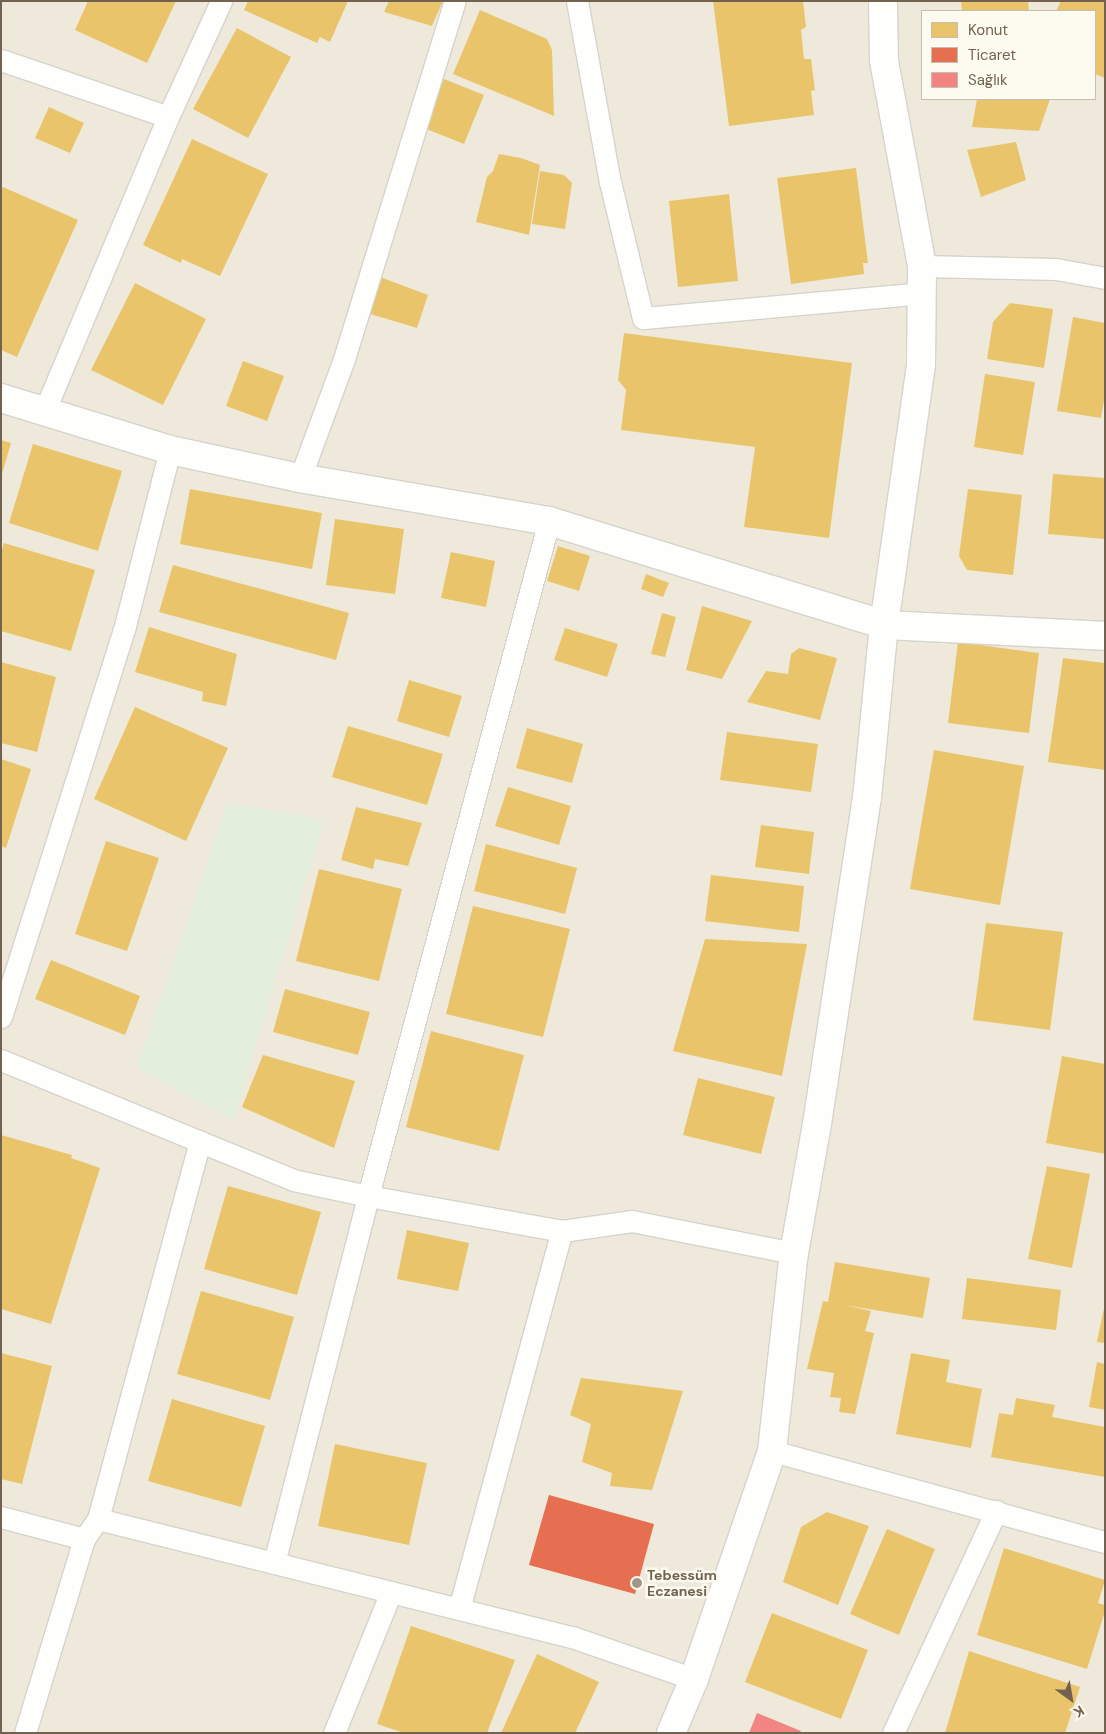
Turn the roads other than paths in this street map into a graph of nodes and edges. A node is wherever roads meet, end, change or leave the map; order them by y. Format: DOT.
graph roads {
  1 [pos="221,1"];
  2 [pos="454,1"];
  3 [pos="577,1"];
  4 [pos="883,1"];
  5 [pos="1,60"];
  6 [pos="168,117"];
  7 [pos="922,266"];
  8 [pos="1105,278"];
  9 [pos="922,293"];
  10 [pos="1,398"];
  11 [pos="44,412"];
  12 [pos="170,450"];
  13 [pos="300,478"];
  14 [pos="549,520"];
  15 [pos="884,625"];
  16 [pos="1105,636"];
  17 [pos="1,1018"];
  18 [pos="1,1060"];
  19 [pos="200,1142"];
  20 [pos="368,1196"];
  21 [pos="562,1232"];
  22 [pos="794,1253"];
  23 [pos="772,1451"];
  24 [pos="996,1511"];
  25 [pos="1,1517"];
  26 [pos="98,1519"];
  27 [pos="84,1540"];
  28 [pos="1105,1542"];
  29 [pos="274,1563"];
  30 [pos="391,1592"];
  31 [pos="459,1609"];
  32 [pos="694,1679"];
  33 [pos="25,1733"];
  34 [pos="334,1733"];
  35 [pos="671,1733"];
  36 [pos="893,1733"];
  1 -- 6 [label="street"];
  2 -- 13 [label="street"];
  3 -- 9 [label="street"];
  4 -- 7 [label="main road"];
  5 -- 6 [label="street"];
  6 -- 11 [label="street"];
  7 -- 8 [label="street"];
  7 -- 9 [label="main road"];
  9 -- 15 [label="main road"];
  10 -- 11 [label="main road"];
  11 -- 12 [label="main road"];
  12 -- 13 [label="main road"];
  12 -- 17 [label="street"];
  13 -- 14 [label="main road"];
  14 -- 15 [label="main road"];
  14 -- 20 [label="street"];
  15 -- 16 [label="main road"];
  15 -- 22 [label="main road"];
  18 -- 19 [label="street"];
  19 -- 20 [label="street"];
  19 -- 26 [label="street"];
  20 -- 21 [label="street"];
  20 -- 29 [label="street"];
  21 -- 22 [label="street"];
  21 -- 31 [label="street"];
  22 -- 23 [label="main road"];
  23 -- 24 [label="street"];
  23 -- 32 [label="main road"];
  24 -- 28 [label="street"];
  24 -- 36 [label="street"];
  25 -- 27 [label="street"];
  26 -- 27 [label="street"];
  26 -- 29 [label="street"];
  27 -- 33 [label="street"];
  29 -- 30 [label="street"];
  30 -- 31 [label="street"];
  30 -- 34 [label="street"];
  31 -- 32 [label="street"];
  32 -- 35 [label="main road"];
}
